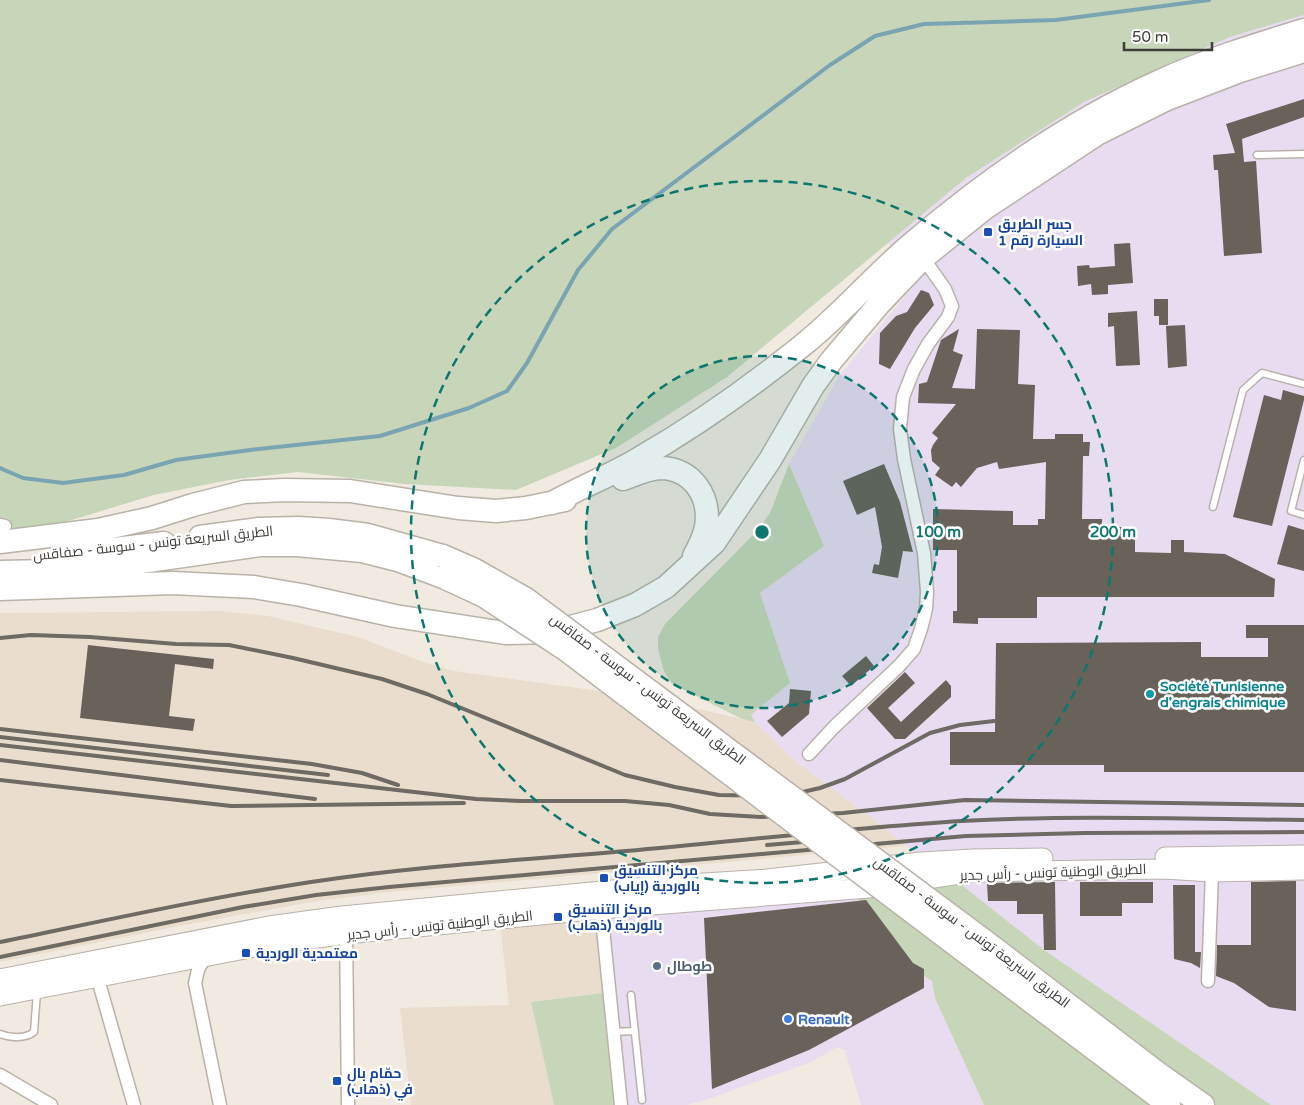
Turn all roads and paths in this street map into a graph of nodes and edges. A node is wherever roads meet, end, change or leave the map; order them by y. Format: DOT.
graph roads {
  1 [pos="1304,30"];
  2 [pos="1304,51"];
  3 [pos="1304,154"];
  4 [pos="1257,155"];
  5 [pos="918,250"];
  6 [pos="1304,384"];
  7 [pos="1304,460"];
  8 [pos="552,503"];
  9 [pos="1213,507"];
  10 [pos="1304,515"];
  11 [pos="2,531"];
  12 [pos="0,558"];
  13 [pos="443,566"];
  14 [pos="689,566"];
  15 [pos="0,572"];
  16 [pos="0,589"];
  17 [pos="809,754"];
  18 [pos="1304,855"];
  19 [pos="1304,870"];
  20 [pos="1212,872"];
  21 [pos="601,909"];
  22 [pos="346,924"];
  23 [pos="975,947"];
  24 [pos="205,957"];
  25 [pos="97,976"];
  26 [pos="0,979"];
  27 [pos="1208,981"];
  28 [pos="37,988"];
  29 [pos="631,995"];
  30 [pos="0,996"];
  31 [pos="635,1031"];
  32 [pos="613,1032"];
  33 [pos="0,1034"];
  34 [pos="0,1075"];
  35 [pos="642,1100"];
  36 [pos="51,1105"];
  37 [pos="134,1105"];
  38 [pos="220,1105"];
  39 [pos="348,1105"];
  40 [pos="621,1105"];
  41 [pos="1170,1105"];
  42 [pos="1203,1105"];
  1 -- 5 [label="highway"];
  2 -- 5 [label="highway"];
  3 -- 4 [label="lane"];
  5 -- 8 [label="highway"];
  5 -- 14 [label="highway"];
  5 -- 17 [label="street"];
  6 -- 9 [label="lane"];
  7 -- 10 [label="lane"];
  8 -- 11 [label="highway"];
  8 -- 14 [label="highway"];
  12 -- 13 [label="highway, الطريق السريعة تونس - سوسة - صفاقس"];
  13 -- 15 [label="highway, الطريق السريعة تونس - سوسة - صفاقس"];
  13 -- 23 [label="highway, الطريق السريعة تونس - سوسة - صفاقس, bridge"];
  14 -- 16 [label="highway"];
  18 -- 22 [label="main road, الطريق الوطنية تونس - رأس جدير"];
  19 -- 20 [label="main road, الطريق الوطنية تونس - رأس جدير"];
  20 -- 21 [label="main road, الطريق الوطنية تونس - رأس جدير"];
  20 -- 27 [label="street"];
  21 -- 22 [label="main road, الطريق الوطنية تونس - رأس جدير"];
  21 -- 32 [label="street"];
  22 -- 24 [label="main road, الطريق الوطنية تونس - رأس جدير"];
  22 -- 26 [label="main road, الطريق الوطنية تونس - رأس جدير"];
  22 -- 39 [label="street"];
  23 -- 41 [label="highway, الطريق السريعة تونس - سوسة - صفاقس"];
  23 -- 42 [label="highway, الطريق السريعة تونس - سوسة - صفاقس"];
  24 -- 25 [label="main road, الطريق الوطنية تونس - رأس جدير"];
  24 -- 38 [label="street"];
  25 -- 28 [label="main road, الطريق الوطنية تونس - رأس جدير"];
  25 -- 37 [label="street"];
  28 -- 30 [label="main road, الطريق الوطنية تونس - رأس جدير"];
  28 -- 33 [label="lane"];
  29 -- 31 [label="lane"];
  31 -- 32 [label="lane"];
  31 -- 35 [label="lane"];
  32 -- 40 [label="street"];
  34 -- 36 [label="street"];
}
